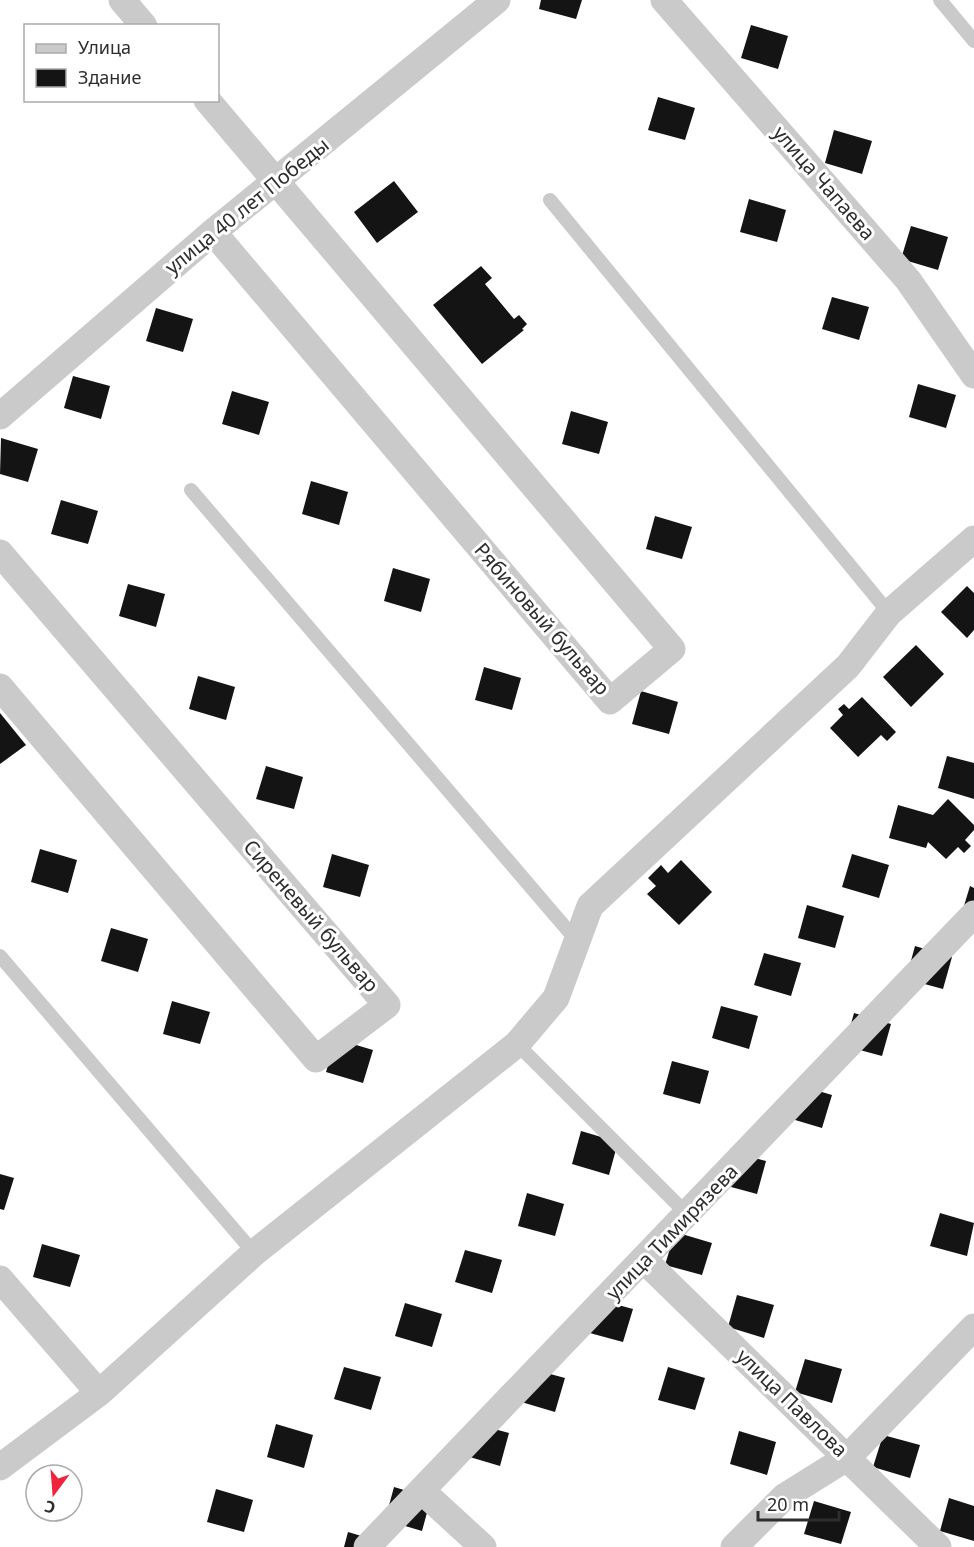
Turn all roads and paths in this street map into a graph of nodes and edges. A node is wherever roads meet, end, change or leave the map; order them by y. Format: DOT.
graph roads {
  1 [pos="122,0"];
  2 [pos="497,0"];
  3 [pos="664,0"];
  4 [pos="940,0"];
  5 [pos="142,24"];
  6 [pos="974,41"];
  7 [pos="209,102"];
  8 [pos="277,182"];
  9 [pos="550,200"];
  10 [pos="213,232"];
  11 [pos="974,375"];
  12 [pos="0,416"];
  13 [pos="191,490"];
  14 [pos="974,539"];
  15 [pos="0,553"];
  16 [pos="889,613"];
  17 [pos="0,687"];
  18 [pos="974,914"];
  19 [pos="577,941"];
  20 [pos="0,956"];
  21 [pos="517,1044"];
  22 [pos="688,1215"];
  23 [pos="254,1253"];
  24 [pos="645,1261"];
  25 [pos="0,1279"];
  26 [pos="974,1327"];
  27 [pos="99,1393"];
  28 [pos="848,1457"];
  29 [pos="0,1467"];
  30 [pos="423,1492"];
  31 [pos="367,1547"];
  32 [pos="483,1547"];
  33 [pos="734,1547"];
  34 [pos="938,1547"];
  1 -- 5 [label="street"];
  2 -- 8 [label="street, улица 40 лет Победы"];
  3 -- 11 [label="street, улица Чапаева"];
  4 -- 6 [label="lane"];
  7 -- 8 [label="street"];
  8 -- 10 [label="street, улица 40 лет Победы"];
  8 -- 10 [label="street, Рябиновый бульвар"];
  9 -- 16 [label="lane"];
  10 -- 12 [label="street, улица 40 лет Победы"];
  13 -- 19 [label="lane"];
  14 -- 16 [label="street"];
  15 -- 17 [label="street, Сиреневый бульвар"];
  16 -- 19 [label="street"];
  18 -- 22 [label="street, улица Тимирязева"];
  19 -- 21 [label="street"];
  20 -- 23 [label="lane"];
  21 -- 22 [label="lane"];
  21 -- 23 [label="street"];
  22 -- 24 [label="street, улица Тимирязева"];
  23 -- 27 [label="street"];
  24 -- 28 [label="street, улица Павлова"];
  24 -- 30 [label="street, улица Тимирязева"];
  25 -- 27 [label="street"];
  26 -- 28 [label="street"];
  27 -- 29 [label="street"];
  28 -- 33 [label="street"];
  28 -- 34 [label="street, улица Павлова"];
  30 -- 31 [label="street, улица Тимирязева"];
  30 -- 32 [label="street"];
}
